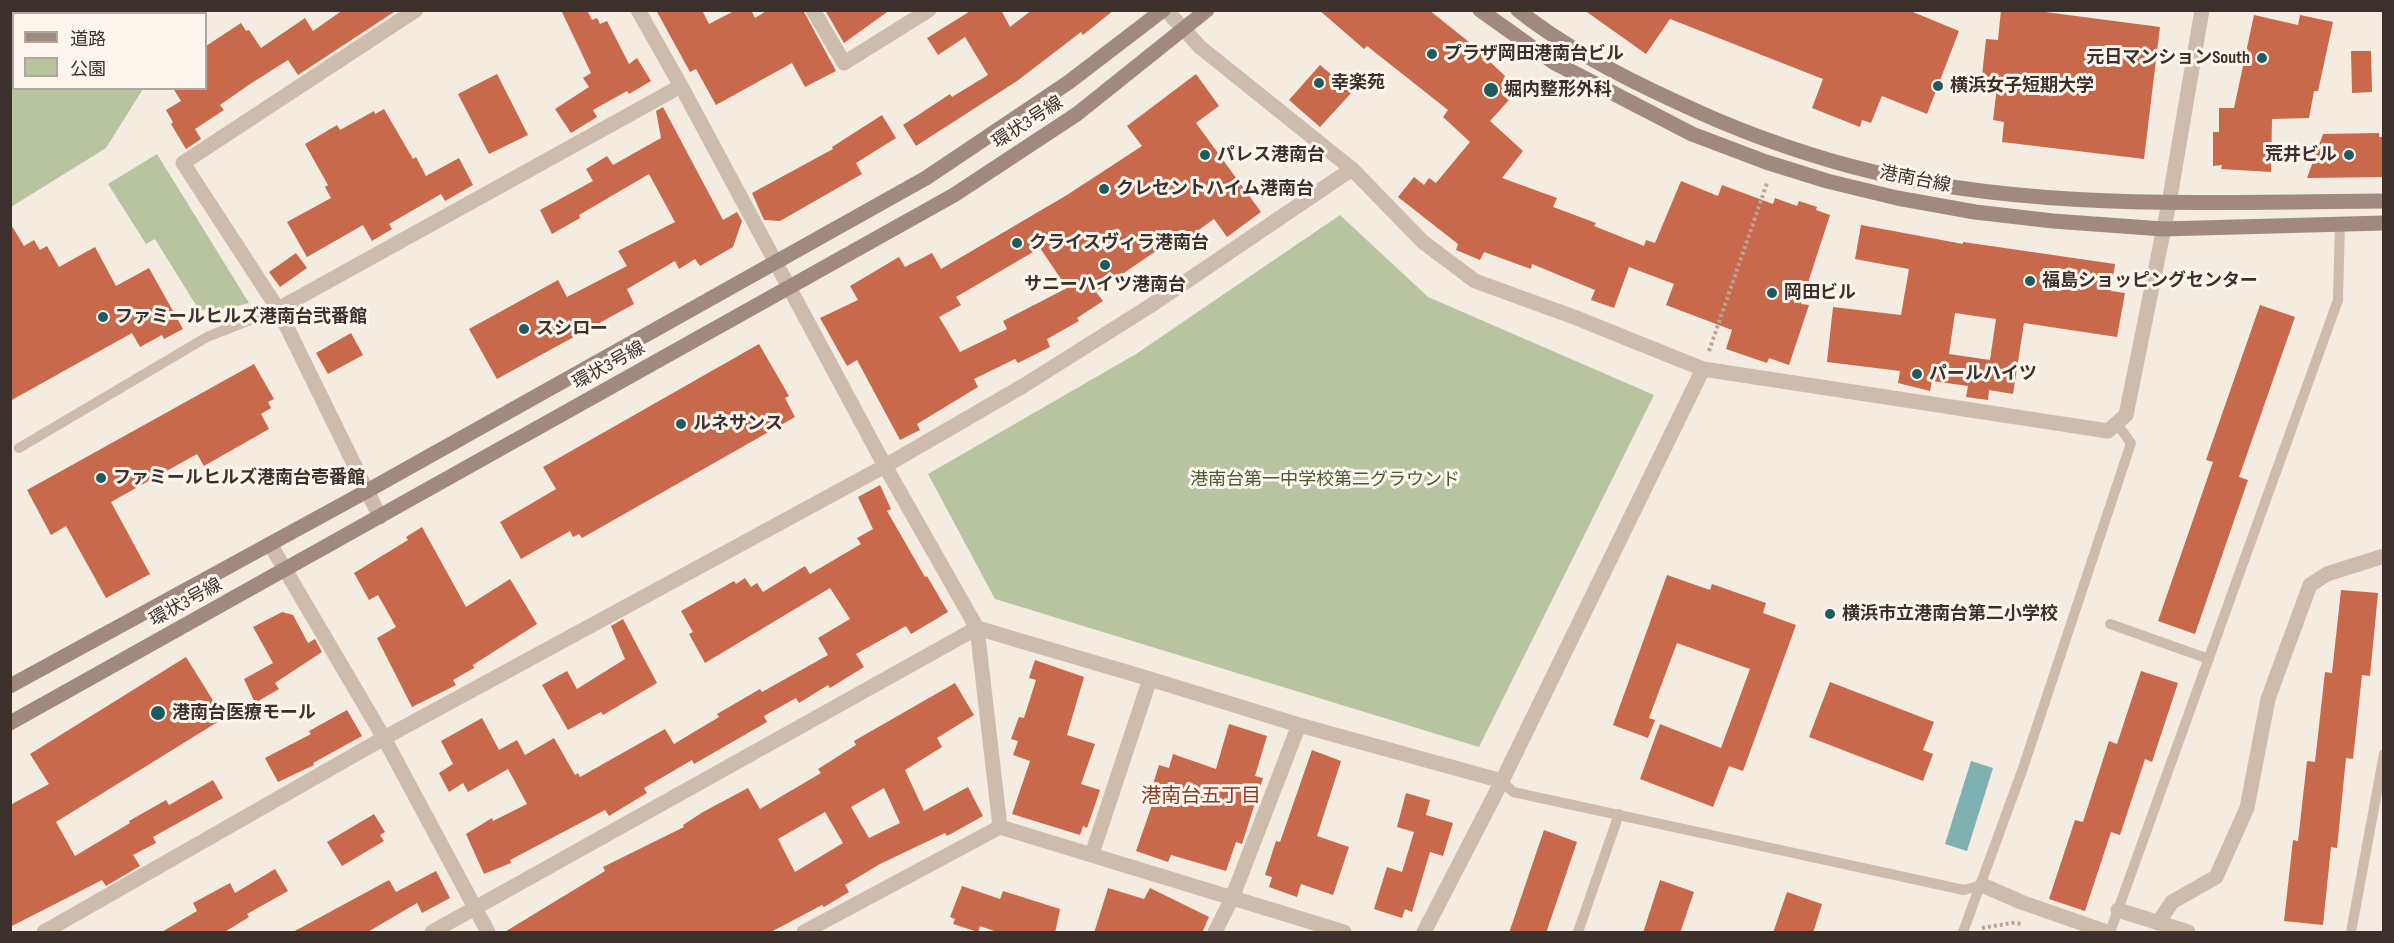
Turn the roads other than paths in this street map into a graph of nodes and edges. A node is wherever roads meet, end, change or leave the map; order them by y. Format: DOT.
graph roads {
  1 [pos="416,10"];
  2 [pos="638,10"];
  3 [pos="813,10"];
  4 [pos="929,10"];
  5 [pos="1164,10"];
  6 [pos="1207,10"];
  7 [pos="1480,10"];
  8 [pos="1518,10"];
  9 [pos="2202,10"];
  10 [pos="1184,30"];
  11 [pos="681,86"];
  12 [pos="1352,170"];
  13 [pos="2384,201"];
  14 [pos="2169,203"];
  15 [pos="2340,222"];
  16 [pos="2384,223"];
  17 [pos="2163,229"];
  18 [pos="776,262"];
  19 [pos="789,287"];
  20 [pos="278,309"];
  21 [pos="1703,369"];
  22 [pos="2117,424"];
  23 [pos="19,448"];
  24 [pos="885,466"];
  25 [pos="367,491"];
  26 [pos="380,518"];
  27 [pos="270,544"];
  28 [pos="2384,556"];
  29 [pos="286,570"];
  30 [pos="2110,624"];
  31 [pos="976,628"];
  32 [pos="2209,659"];
  33 [pos="1150,678"];
  34 [pos="10,686"];
  35 [pos="10,723"];
  36 [pos="1299,725"];
  37 [pos="384,738"];
  38 [pos="2384,754"];
  39 [pos="1502,781"];
  40 [pos="1619,814"];
  41 [pos="1000,827"];
  42 [pos="1092,854"];
  43 [pos="1982,885"];
  44 [pos="1232,898"];
  45 [pos="474,909"];
  46 [pos="2118,910"];
  47 [pos="2158,923"];
  48 [pos="810,931"];
  49 [pos="44,933"];
  50 [pos="432,933"];
  51 [pos="488,933"];
  52 [pos="1215,933"];
  53 [pos="1344,933"];
  54 [pos="1424,933"];
  55 [pos="1578,933"];
  56 [pos="1963,933"];
  57 [pos="2109,933"];
  58 [pos="2188,933"];
  59 [pos="2351,933"];
  1 -- 20 [label="street"];
  2 -- 11 [label="street"];
  3 -- 4 [label="street"];
  5 -- 10 [label="street"];
  5 -- 18 [label="street, 環状3号線"];
  6 -- 10 [label="street, 環状3号線"];
  7 -- 17 [label="street, 港南台線"];
  8 -- 14 [label="street, 港南台線"];
  9 -- 14 [label="street"];
  10 -- 12 [label="street"];
  10 -- 19 [label="street, 環状3号線"];
  11 -- 18 [label="street"];
  11 -- 20 [label="street"];
  12 -- 21 [label="street"];
  12 -- 24 [label="street"];
  13 -- 14 [label="street, 港南台線"];
  14 -- 17 [label="street"];
  15 -- 16 [label="street, 港南台線"];
  15 -- 17 [label="street, 港南台線"];
  15 -- 32 [label="lane"];
  17 -- 22 [label="street"];
  18 -- 19 [label="street"];
  18 -- 25 [label="street, 環状3号線"];
  19 -- 24 [label="street"];
  19 -- 26 [label="street, 環状3号線"];
  20 -- 23 [label="lane"];
  20 -- 25 [label="street"];
  21 -- 22 [label="street"];
  21 -- 39 [label="street"];
  22 -- 43 [label="lane"];
  24 -- 31 [label="street"];
  24 -- 37 [label="street"];
  25 -- 26 [label="street"];
  25 -- 27 [label="street, 環状3号線"];
  26 -- 29 [label="street, 環状3号線"];
  27 -- 29 [label="street"];
  27 -- 34 [label="street, 環状3号線"];
  28 -- 47 [label="street"];
  29 -- 35 [label="street, 環状3号線"];
  29 -- 37 [label="street"];
  30 -- 32 [label="lane"];
  31 -- 33 [label="street"];
  31 -- 41 [label="street"];
  31 -- 45 [label="street"];
  32 -- 46 [label="lane"];
  33 -- 36 [label="street"];
  33 -- 42 [label="street"];
  36 -- 39 [label="street"];
  36 -- 44 [label="street"];
  37 -- 45 [label="street"];
  37 -- 49 [label="street"];
  38 -- 59 [label="lane"];
  39 -- 40 [label="lane"];
  39 -- 54 [label="street"];
  40 -- 43 [label="lane"];
  40 -- 55 [label="lane"];
  41 -- 42 [label="street"];
  41 -- 48 [label="street"];
  42 -- 44 [label="street"];
  43 -- 56 [label="lane"];
  43 -- 57 [label="street"];
  44 -- 52 [label="street"];
  44 -- 53 [label="street"];
  45 -- 50 [label="street"];
  45 -- 51 [label="street"];
  46 -- 47 [label="street"];
  46 -- 57 [label="lane"];
  47 -- 58 [label="street"];
}
